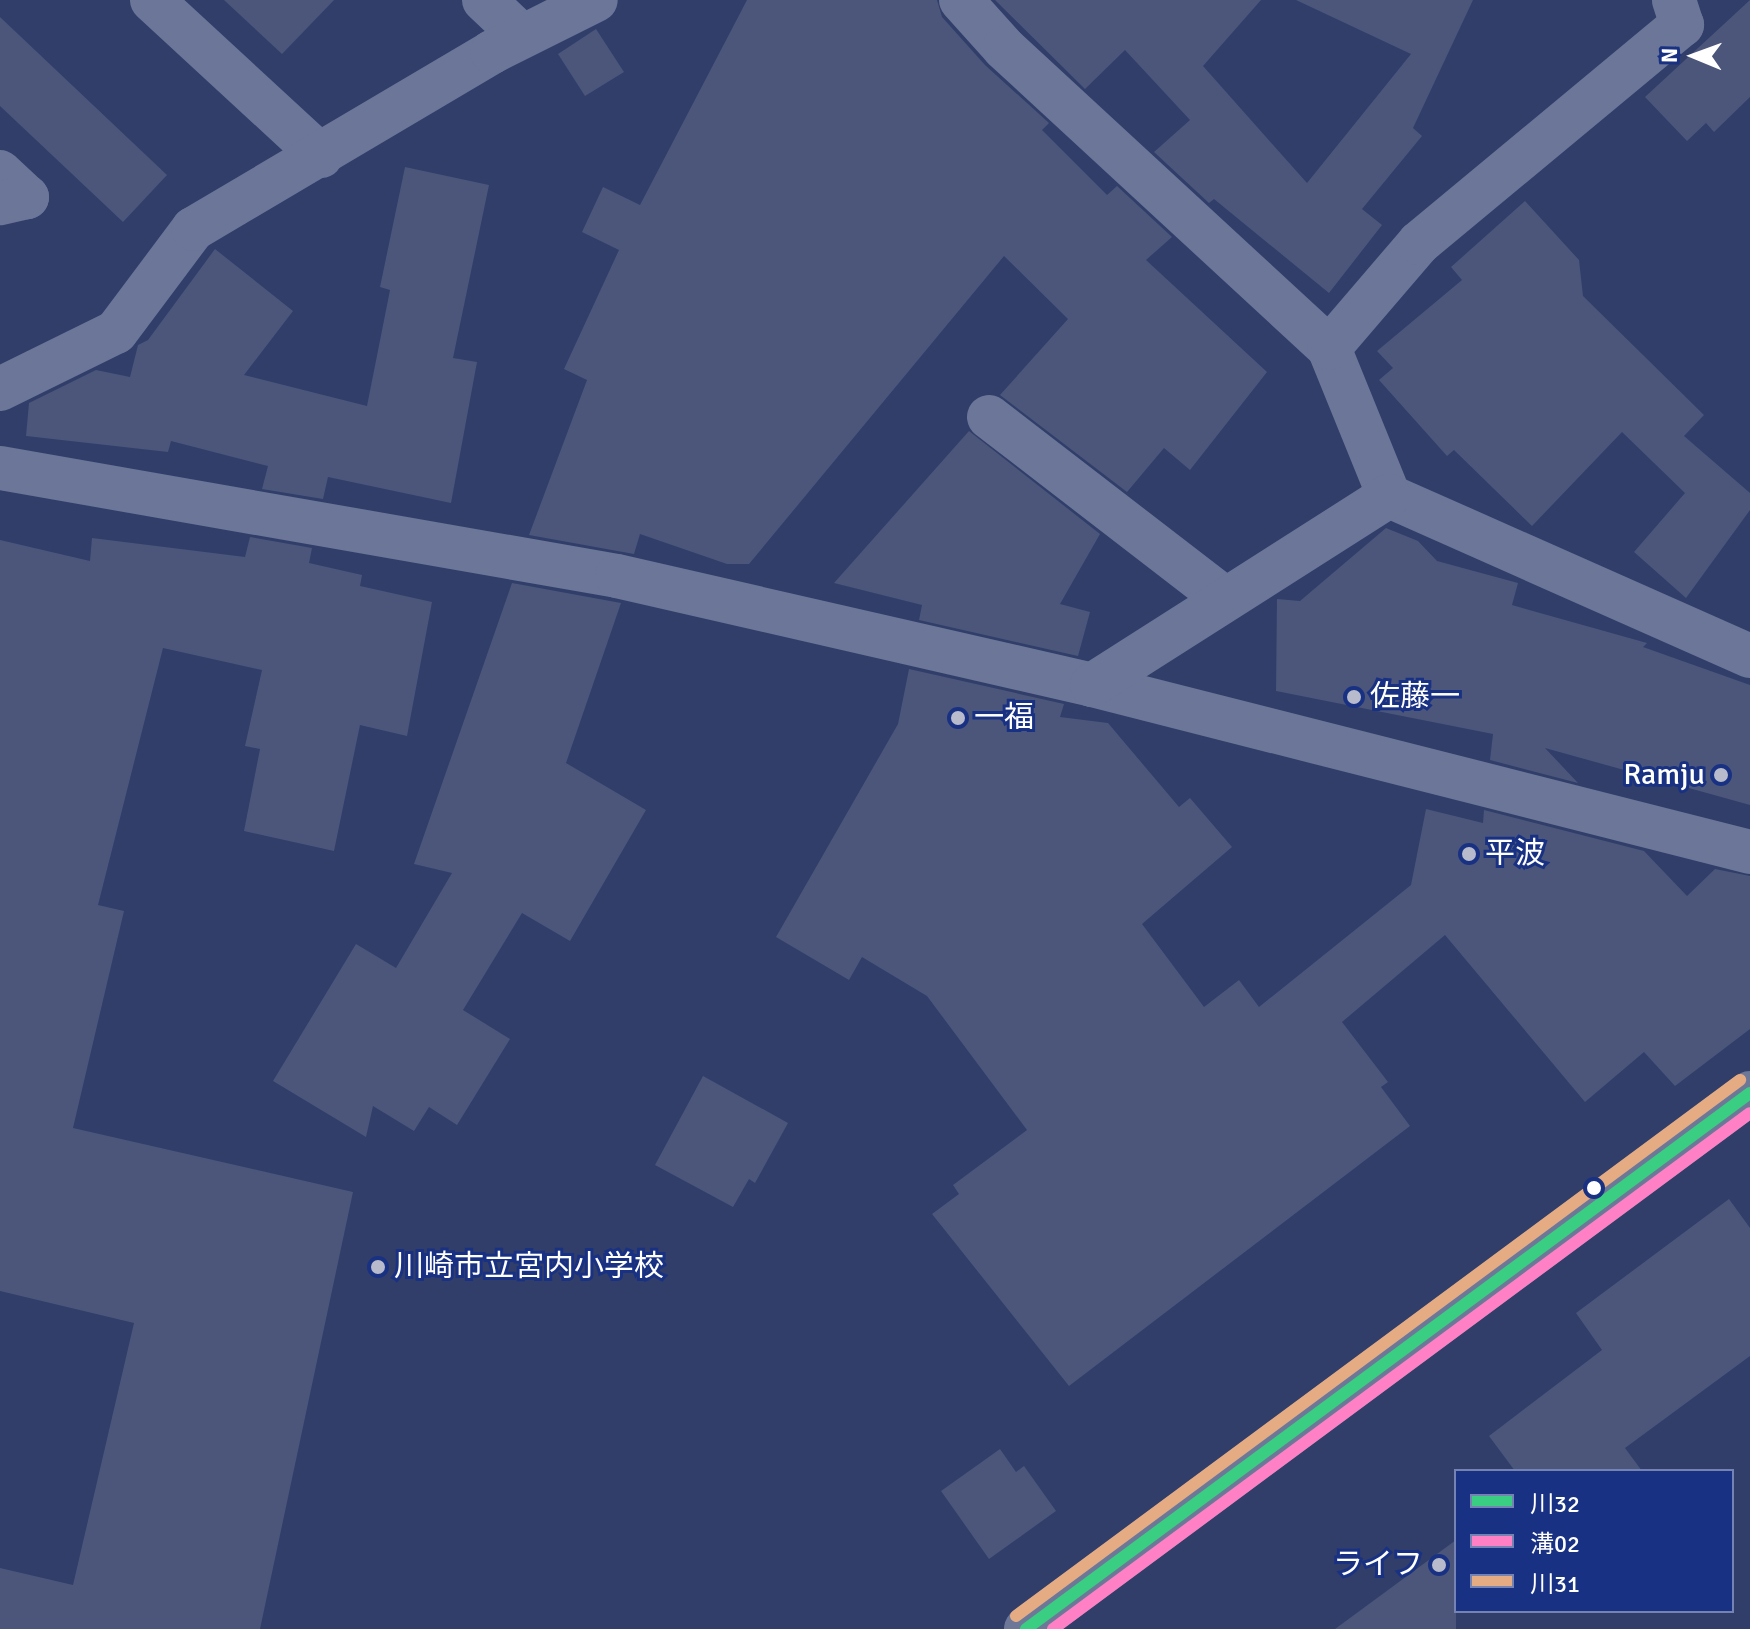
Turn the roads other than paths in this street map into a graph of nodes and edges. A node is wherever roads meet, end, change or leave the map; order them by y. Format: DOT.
graph roads {
  1 [pos="152,0"];
  2 [pos="484,0"];
  3 [pos="596,0"];
  4 [pos="961,0"];
  5 [pos="1674,0"];
  6 [pos="522,36"];
  7 [pos="321,156"];
  8 [pos="0,172"];
  9 [pos="0,203"];
  10 [pos="1329,348"];
  11 [pos="0,389"];
  12 [pos="989,417"];
  13 [pos="0,468"];
  14 [pos="1389,496"];
  15 [pos="1224,598"];
  16 [pos="1750,656"];
  17 [pos="1092,685"];
  18 [pos="1750,852"];
  19 [pos="1750,1093"];
  20 [pos="1026,1629"];
  1 -- 7 [label="street"];
  2 -- 6 [label="street"];
  3 -- 6 [label="street"];
  4 -- 10 [label="street"];
  5 -- 10 [label="street"];
  6 -- 7 [label="street"];
  7 -- 11 [label="street"];
  8 -- 9 [label="street"];
  10 -- 14 [label="street"];
  12 -- 15 [label="street"];
  13 -- 17 [label="street"];
  14 -- 15 [label="street"];
  14 -- 16 [label="street"];
  15 -- 17 [label="street"];
  17 -- 18 [label="street"];
  19 -- 20 [label="highway"];
}
